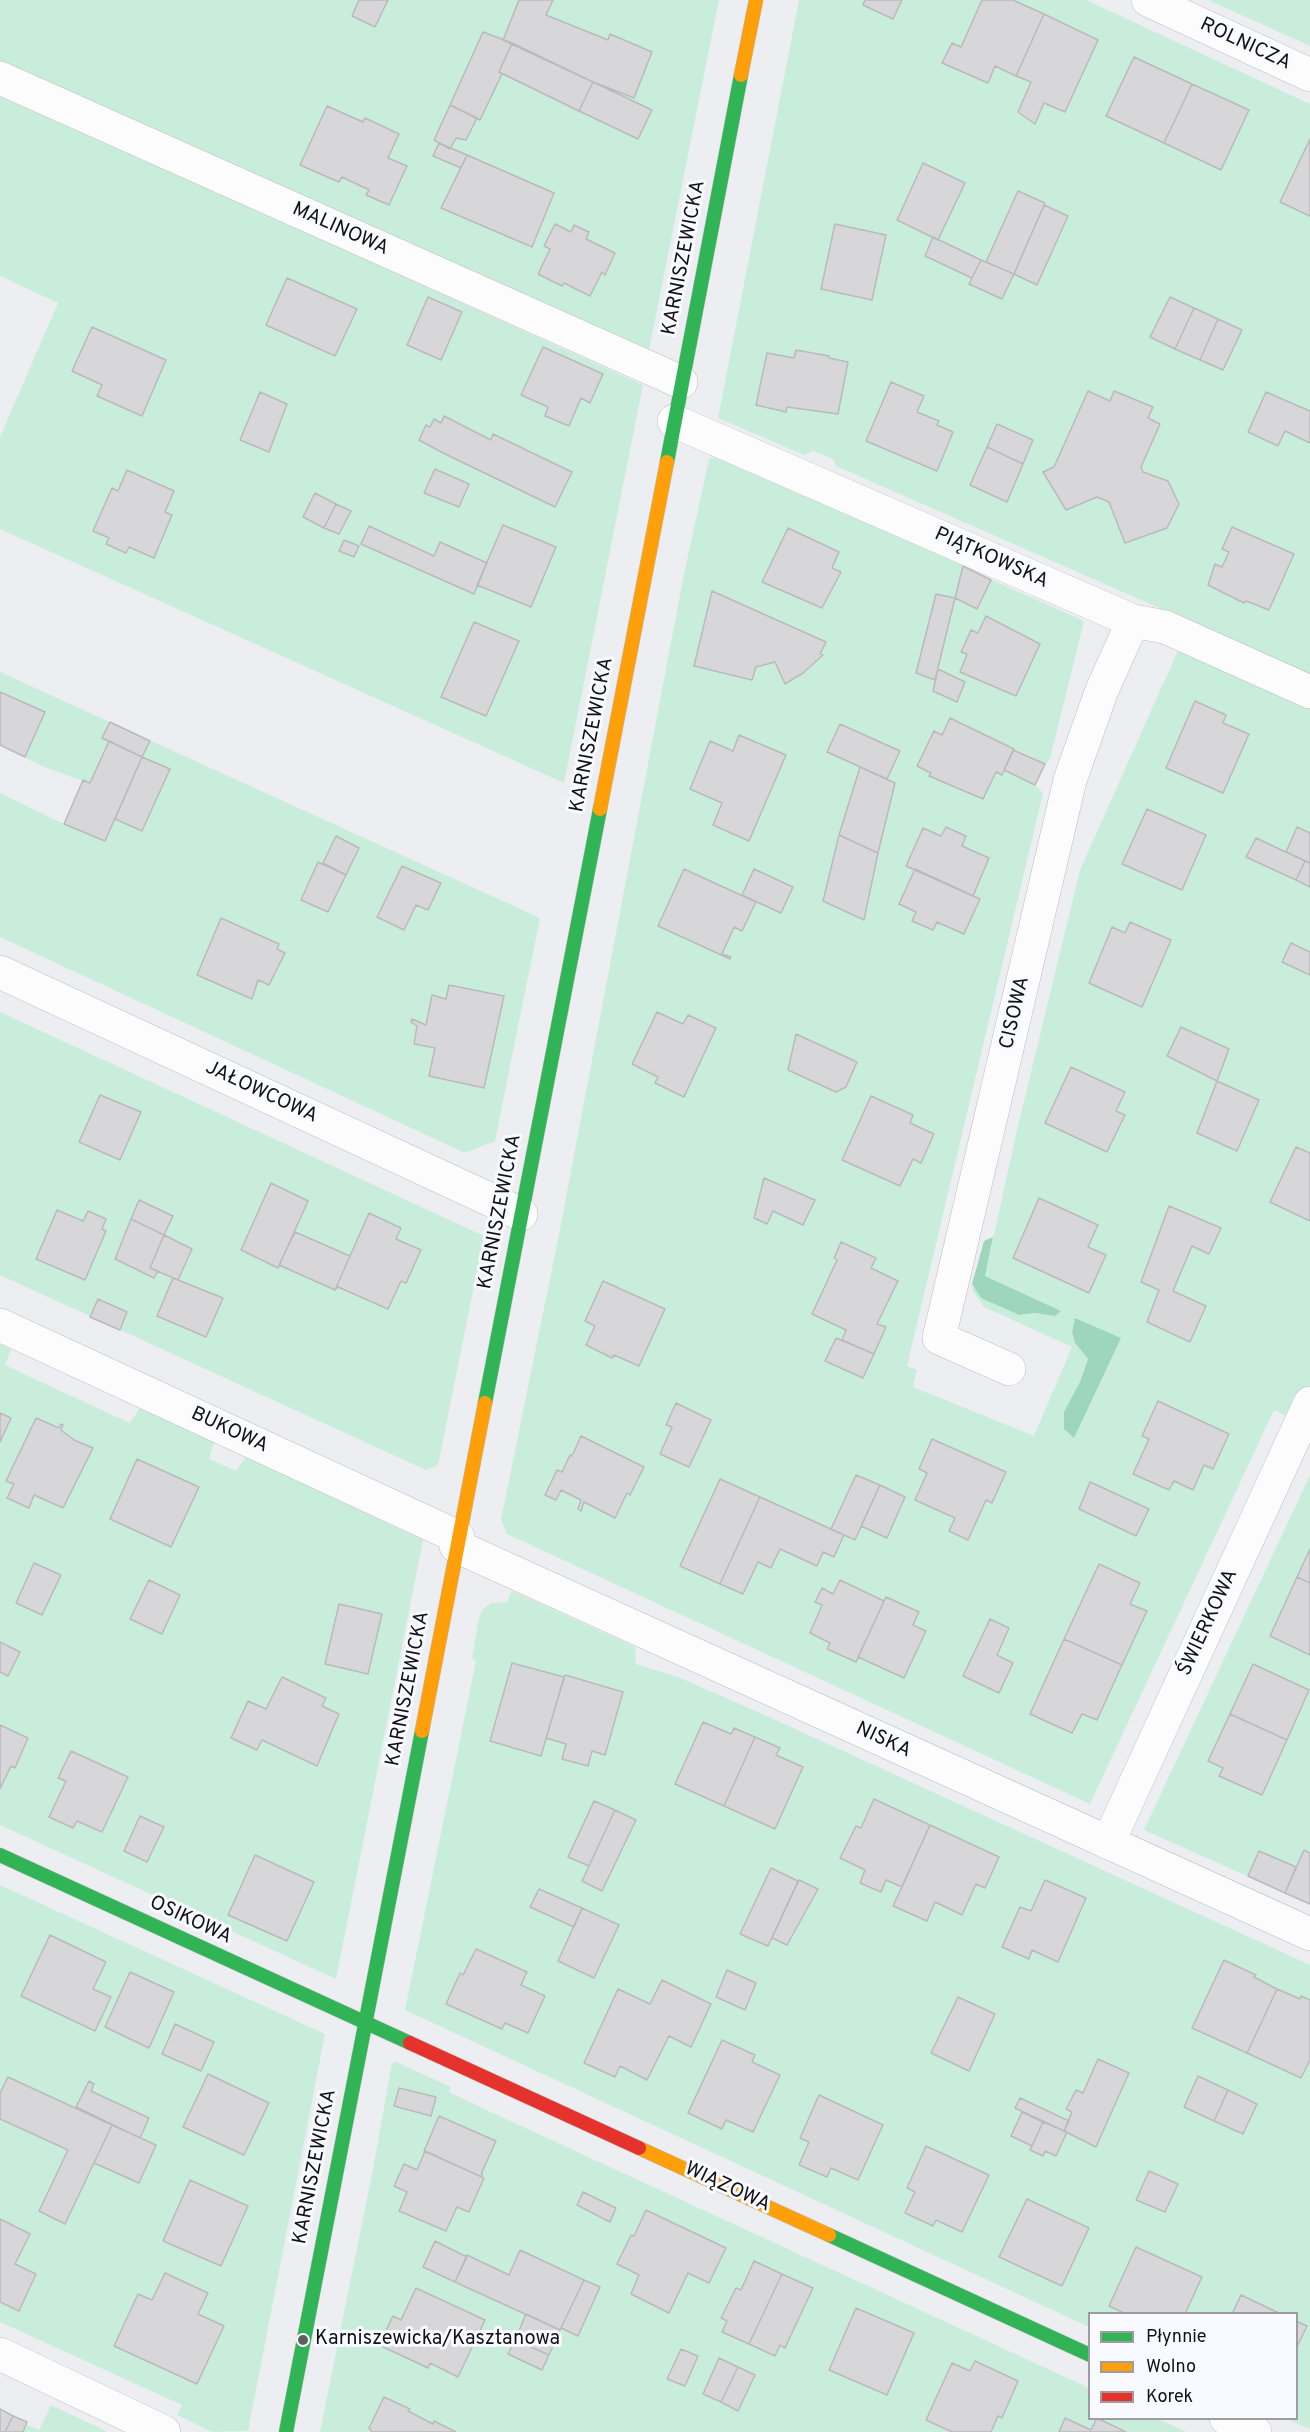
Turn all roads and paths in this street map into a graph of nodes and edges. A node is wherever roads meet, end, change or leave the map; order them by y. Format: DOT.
graph roads {
  1 [pos="756,0"];
  2 [pos="1148,0"];
  3 [pos="1310,75"];
  4 [pos="0,78"];
  5 [pos="681,382"];
  6 [pos="674,421"];
  7 [pos="1133,621"];
  8 [pos="1310,692"];
  9 [pos="0,972"];
  10 [pos="521,1214"];
  11 [pos="0,1325"];
  12 [pos="1009,1369"];
  13 [pos="1310,1403"];
  14 [pos="457,1541"];
  15 [pos="1108,1843"];
  16 [pos="0,1855"];
  17 [pos="1310,1934"];
  18 [pos="364,2020"];
  19 [pos="0,2355"];
  20 [pos="1088,2355"];
  21 [pos="1230,2420"];
  22 [pos="164,2432"];
  23 [pos="286,2432"];
  24 [pos="1255,2432"];
  1 -- 5 [label="street, KARNISZEWICKA"];
  2 -- 3 [label="street, ROLNICZA"];
  4 -- 5 [label="street, MALINOWA"];
  5 -- 6 [label="street, KARNISZEWICKA"];
  6 -- 7 [label="street, PIĄTKOWSKA"];
  6 -- 10 [label="street, KARNISZEWICKA"];
  7 -- 8 [label="street, PIĄTKOWSKA"];
  7 -- 12 [label="street, CISOWA"];
  9 -- 10 [label="street, JAŁOWCOWA"];
  10 -- 14 [label="street, KARNISZEWICKA"];
  11 -- 14 [label="street, BUKOWA"];
  13 -- 15 [label="street, ŚWIERKOWA"];
  14 -- 15 [label="street, NISKA"];
  14 -- 18 [label="street, KARNISZEWICKA"];
  15 -- 17 [label="street, NISKA"];
  16 -- 18 [label="street, OSIKOWA"];
  18 -- 20 [label="street, WIĄZOWA"];
  18 -- 23 [label="street, KARNISZEWICKA"];
  19 -- 22 [label="street"];
  21 -- 24 [label="street"];
}
